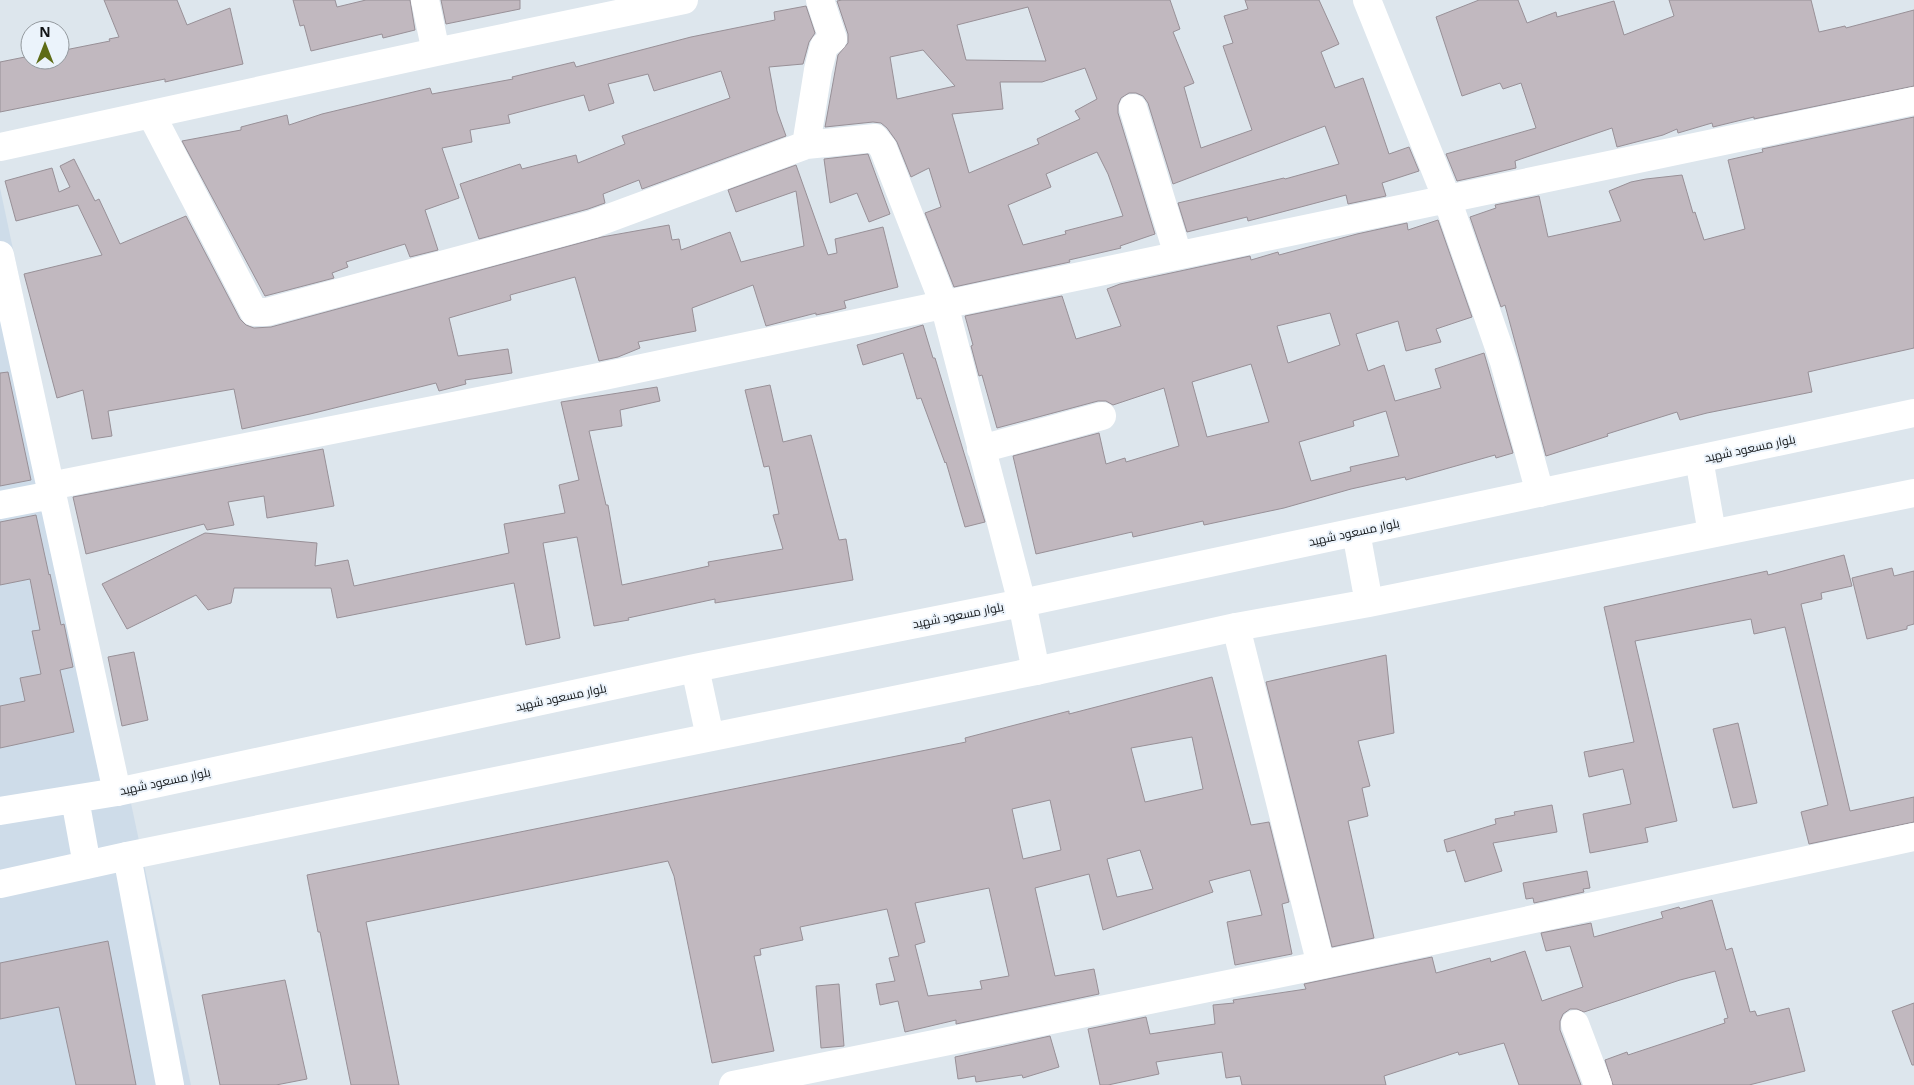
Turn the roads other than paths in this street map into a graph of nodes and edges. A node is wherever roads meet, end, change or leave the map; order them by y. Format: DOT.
graph roads {
  1 [pos="425,0"];
  2 [pos="684,0"];
  3 [pos="820,0"];
  4 [pos="1367,0"];
  5 [pos="436,52"];
  6 [pos="1914,101"];
  7 [pos="1133,108"];
  8 [pos="151,114"];
  9 [pos="806,145"];
  10 [pos="0,147"];
  11 [pos="1447,199"];
  12 [pos="0,255"];
  13 [pos="1178,255"];
  14 [pos="944,304"];
  15 [pos="1914,412"];
  16 [pos="1102,416"];
  17 [pos="981,448"];
  18 [pos="1699,459"];
  19 [pos="51,490"];
  20 [pos="1914,492"];
  21 [pos="1540,493"];
  22 [pos="0,505"];
  23 [pos="1356,532"];
  24 [pos="1712,533"];
  25 [pos="1022,603"];
  26 [pos="1369,603"];
  27 [pos="1236,628"];
  28 [pos="695,668"];
  29 [pos="1036,671"];
  30 [pos="710,737"];
  31 [pos="116,792"];
  32 [pos="76,799"];
  33 [pos="0,811"];
  34 [pos="1914,837"];
  35 [pos="127,856"];
  36 [pos="87,865"];
  37 [pos="0,884"];
  38 [pos="1321,965"];
  39 [pos="1575,1024"];
  40 [pos="829,1075"];
  41 [pos="170,1085"];
  42 [pos="733,1085"];
  43 [pos="1598,1085"];
  1 -- 5 [label="street"];
  2 -- 5 [label="street"];
  3 -- 9 [label="street"];
  4 -- 11 [label="street"];
  5 -- 8 [label="street"];
  6 -- 11 [label="street"];
  7 -- 13 [label="street"];
  8 -- 9 [label="street"];
  8 -- 10 [label="street"];
  9 -- 14 [label="street"];
  11 -- 13 [label="street"];
  11 -- 21 [label="street"];
  12 -- 19 [label="street"];
  13 -- 14 [label="street"];
  14 -- 17 [label="street"];
  14 -- 19 [label="street"];
  15 -- 18 [label="street, بلوار مسعود شهید"];
  16 -- 17 [label="street"];
  17 -- 25 [label="street"];
  18 -- 21 [label="street, بلوار مسعود شهید"];
  18 -- 24 [label="street"];
  19 -- 22 [label="street"];
  19 -- 31 [label="street"];
  20 -- 24 [label="street"];
  21 -- 23 [label="street, بلوار مسعود شهید"];
  23 -- 25 [label="street, بلوار مسعود شهید"];
  23 -- 26 [label="street"];
  24 -- 26 [label="street"];
  25 -- 28 [label="street, بلوار مسعود شهید"];
  25 -- 29 [label="street"];
  26 -- 27 [label="street"];
  27 -- 29 [label="street"];
  27 -- 38 [label="street"];
  28 -- 30 [label="street"];
  28 -- 31 [label="street, بلوار مسعود شهید"];
  29 -- 30 [label="street"];
  30 -- 35 [label="street"];
  31 -- 32 [label="street, بلوار مسعود شهید"];
  32 -- 33 [label="street, بلوار مسعود شهید"];
  32 -- 36 [label="street"];
  34 -- 38 [label="street"];
  35 -- 36 [label="street"];
  35 -- 41 [label="street"];
  36 -- 37 [label="street"];
  38 -- 40 [label="street"];
  39 -- 43 [label="street"];
  40 -- 42 [label="street"];
}
